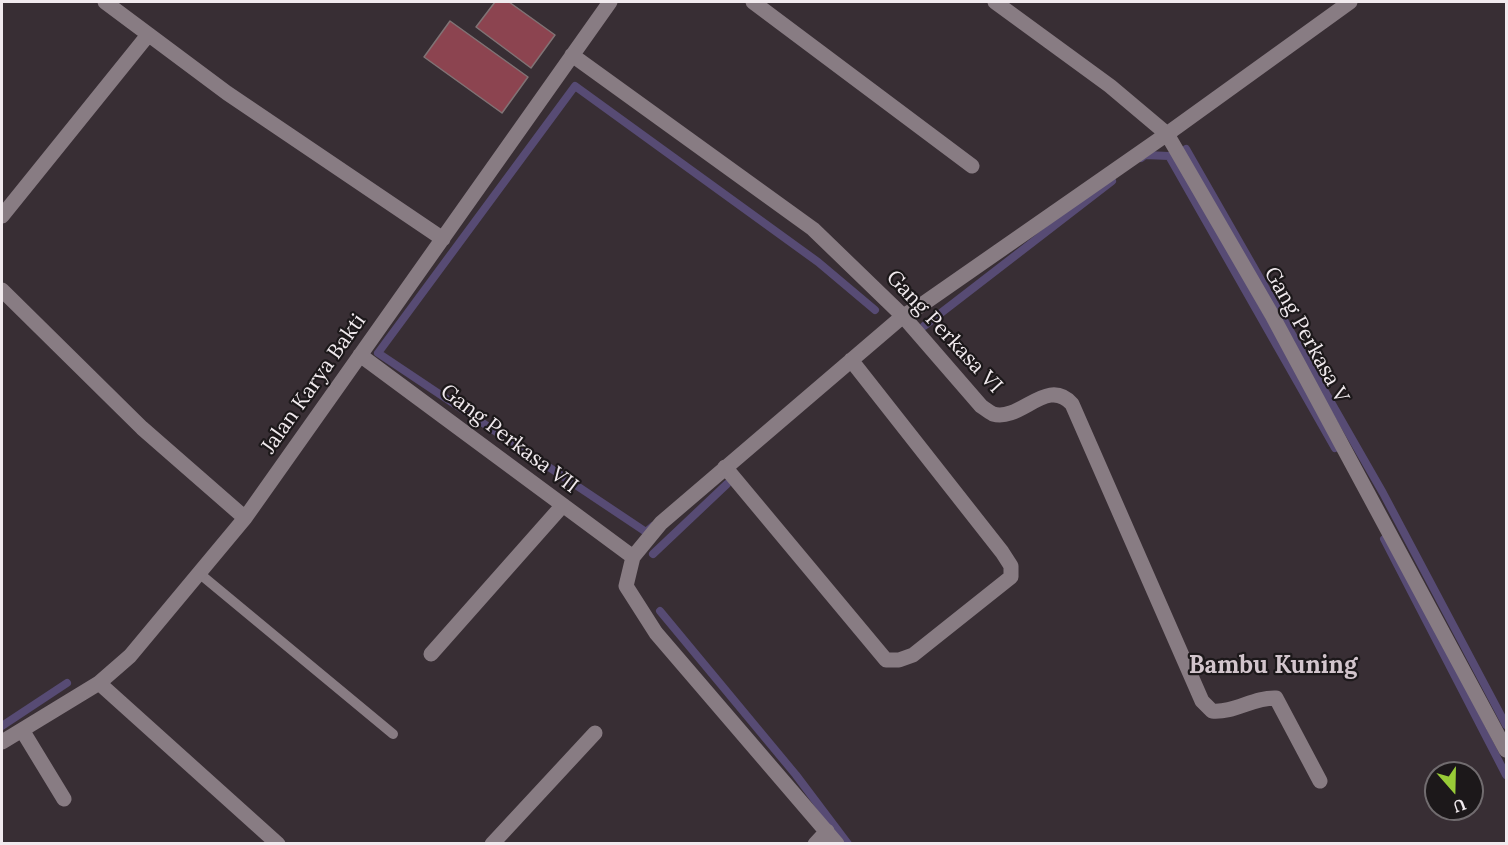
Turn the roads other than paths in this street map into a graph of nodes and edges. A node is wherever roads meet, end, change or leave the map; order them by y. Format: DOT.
graph roads {
  1 [pos="105,2"];
  2 [pos="610,2"];
  3 [pos="753,2"];
  4 [pos="995,2"];
  5 [pos="1350,2"];
  6 [pos="148,35"];
  7 [pos="572,56"];
  8 [pos="1167,134"];
  9 [pos="972,166"];
  10 [pos="2,216"];
  11 [pos="443,239"];
  12 [pos="2,291"];
  13 [pos="903,316"];
  14 [pos="360,355"];
  15 [pos="851,360"];
  16 [pos="725,467"];
  17 [pos="563,505"];
  18 [pos="245,518"];
  19 [pos="633,557"];
  20 [pos="200,574"];
  21 [pos="431,654"];
  22 [pos="99,683"];
  23 [pos="22,729"];
  24 [pos="595,733"];
  25 [pos="393,734"];
  26 [pos="2,742"];
  27 [pos="1506,750"];
  28 [pos="1320,781"];
  29 [pos="64,799"];
  30 [pos="832,837"];
  31 [pos="278,843"];
  32 [pos="492,843"];
  33 [pos="815,843"];
  1 -- 6 [label="street"];
  2 -- 7 [label="street, Jalan Karya Bakti"];
  3 -- 9 [label="street"];
  4 -- 8 [label="street, Gang Perkasa V"];
  5 -- 8 [label="street"];
  6 -- 10 [label="street"];
  6 -- 11 [label="street"];
  7 -- 11 [label="street, Jalan Karya Bakti"];
  7 -- 13 [label="street, Gang Perkasa VI"];
  8 -- 13 [label="street"];
  8 -- 27 [label="street, Gang Perkasa V"];
  11 -- 14 [label="street, Jalan Karya Bakti"];
  12 -- 18 [label="street"];
  13 -- 15 [label="street"];
  13 -- 28 [label="street, Gang Perkasa VI"];
  14 -- 17 [label="street, Gang Perkasa VII"];
  14 -- 18 [label="street, Jalan Karya Bakti"];
  15 -- 16 [label="street"];
  15 -- 16 [label="street"];
  16 -- 19 [label="street"];
  17 -- 19 [label="street, Gang Perkasa VII"];
  17 -- 21 [label="street"];
  18 -- 20 [label="street, Jalan Karya Bakti"];
  19 -- 30 [label="street"];
  20 -- 22 [label="street, Jalan Karya Bakti"];
  20 -- 25 [label="lane"];
  22 -- 23 [label="street, Jalan Karya Bakti"];
  22 -- 31 [label="street"];
  23 -- 26 [label="street, Jalan Karya Bakti"];
  23 -- 29 [label="street"];
  24 -- 32 [label="street"];
  30 -- 33 [label="street"];
}
